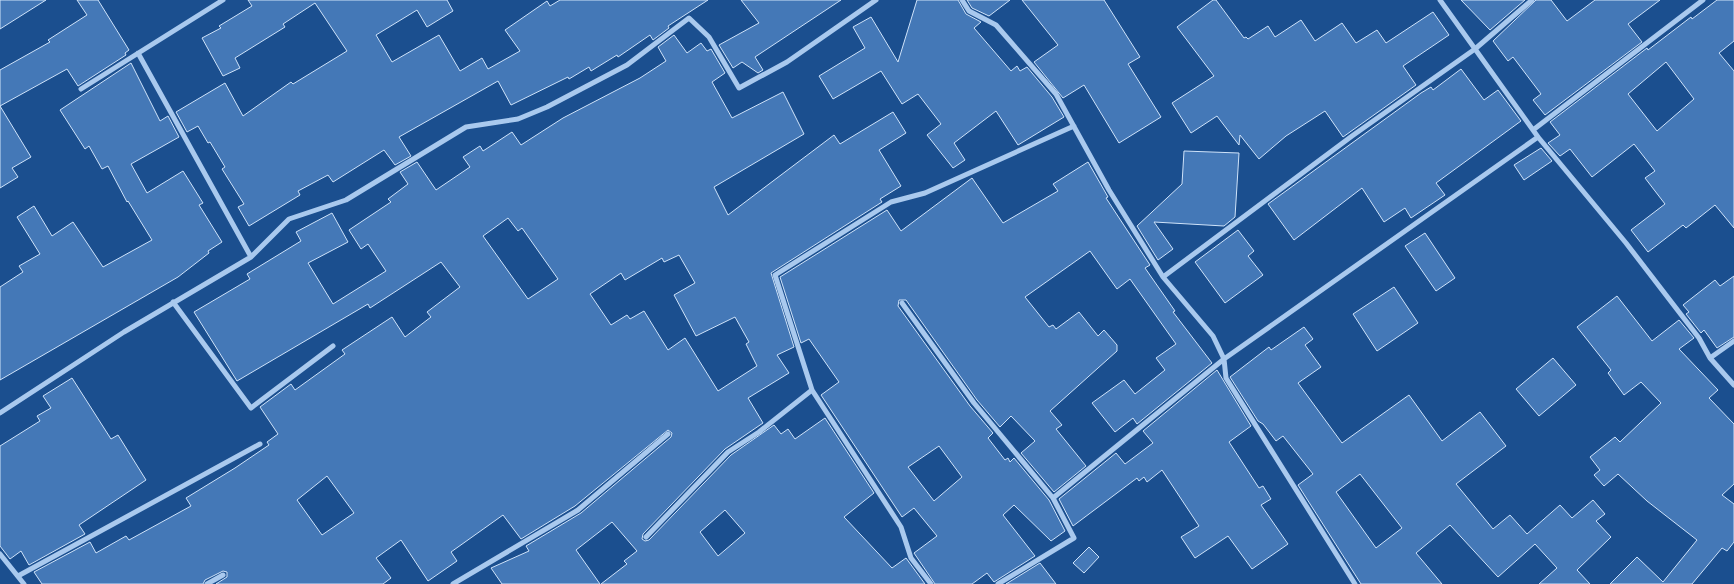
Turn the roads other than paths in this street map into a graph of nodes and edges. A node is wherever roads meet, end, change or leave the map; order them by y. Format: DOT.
graph roads {
  1 [pos="223,0"];
  2 [pos="876,0"];
  3 [pos="962,0"];
  4 [pos="1440,0"];
  5 [pos="1532,0"];
  6 [pos="1704,0"];
  7 [pos="1475,49"];
  8 [pos="138,53"];
  9 [pos="81,89"];
  10 [pos="1074,126"];
  11 [pos="1533,130"];
  12 [pos="1538,137"];
  13 [pos="251,257"];
  14 [pos="1163,278"];
  15 [pos="174,302"];
  16 [pos="902,303"];
  17 [pos="1734,341"];
  18 [pos="333,346"];
  19 [pos="1710,358"];
  20 [pos="1224,359"];
  21 [pos="1734,385"];
  22 [pos="812,390"];
  23 [pos="0,413"];
  24 [pos="668,434"];
  25 [pos="260,444"];
  26 [pos="1053,498"];
  27 [pos="646,537"];
  28 [pos="0,554"];
  29 [pos="223,575"];
  30 [pos="18,576"];
  31 [pos="24,584"];
  32 [pos="207,584"];
  33 [pos="453,584"];
  34 [pos="931,584"];
  35 [pos="998,584"];
  36 [pos="1356,584"];
  1 -- 8 [label="street"];
  2 -- 13 [label="street"];
  3 -- 10 [label="street"];
  4 -- 7 [label="street"];
  5 -- 7 [label="street"];
  6 -- 11 [label="street"];
  7 -- 11 [label="street"];
  7 -- 14 [label="street"];
  8 -- 9 [label="street"];
  8 -- 13 [label="street"];
  10 -- 14 [label="street"];
  10 -- 22 [label="street"];
  11 -- 12 [label="street"];
  12 -- 19 [label="street"];
  12 -- 20 [label="street"];
  13 -- 15 [label="street"];
  14 -- 20 [label="street"];
  15 -- 18 [label="street"];
  15 -- 23 [label="street"];
  16 -- 26 [label="street"];
  17 -- 19 [label="street"];
  19 -- 21 [label="street"];
  20 -- 26 [label="street"];
  20 -- 36 [label="street"];
  22 -- 27 [label="street"];
  22 -- 34 [label="street"];
  24 -- 33 [label="street"];
  25 -- 30 [label="street"];
  26 -- 35 [label="street"];
  28 -- 30 [label="street"];
  29 -- 32 [label="street"];
  30 -- 31 [label="street"];
}
